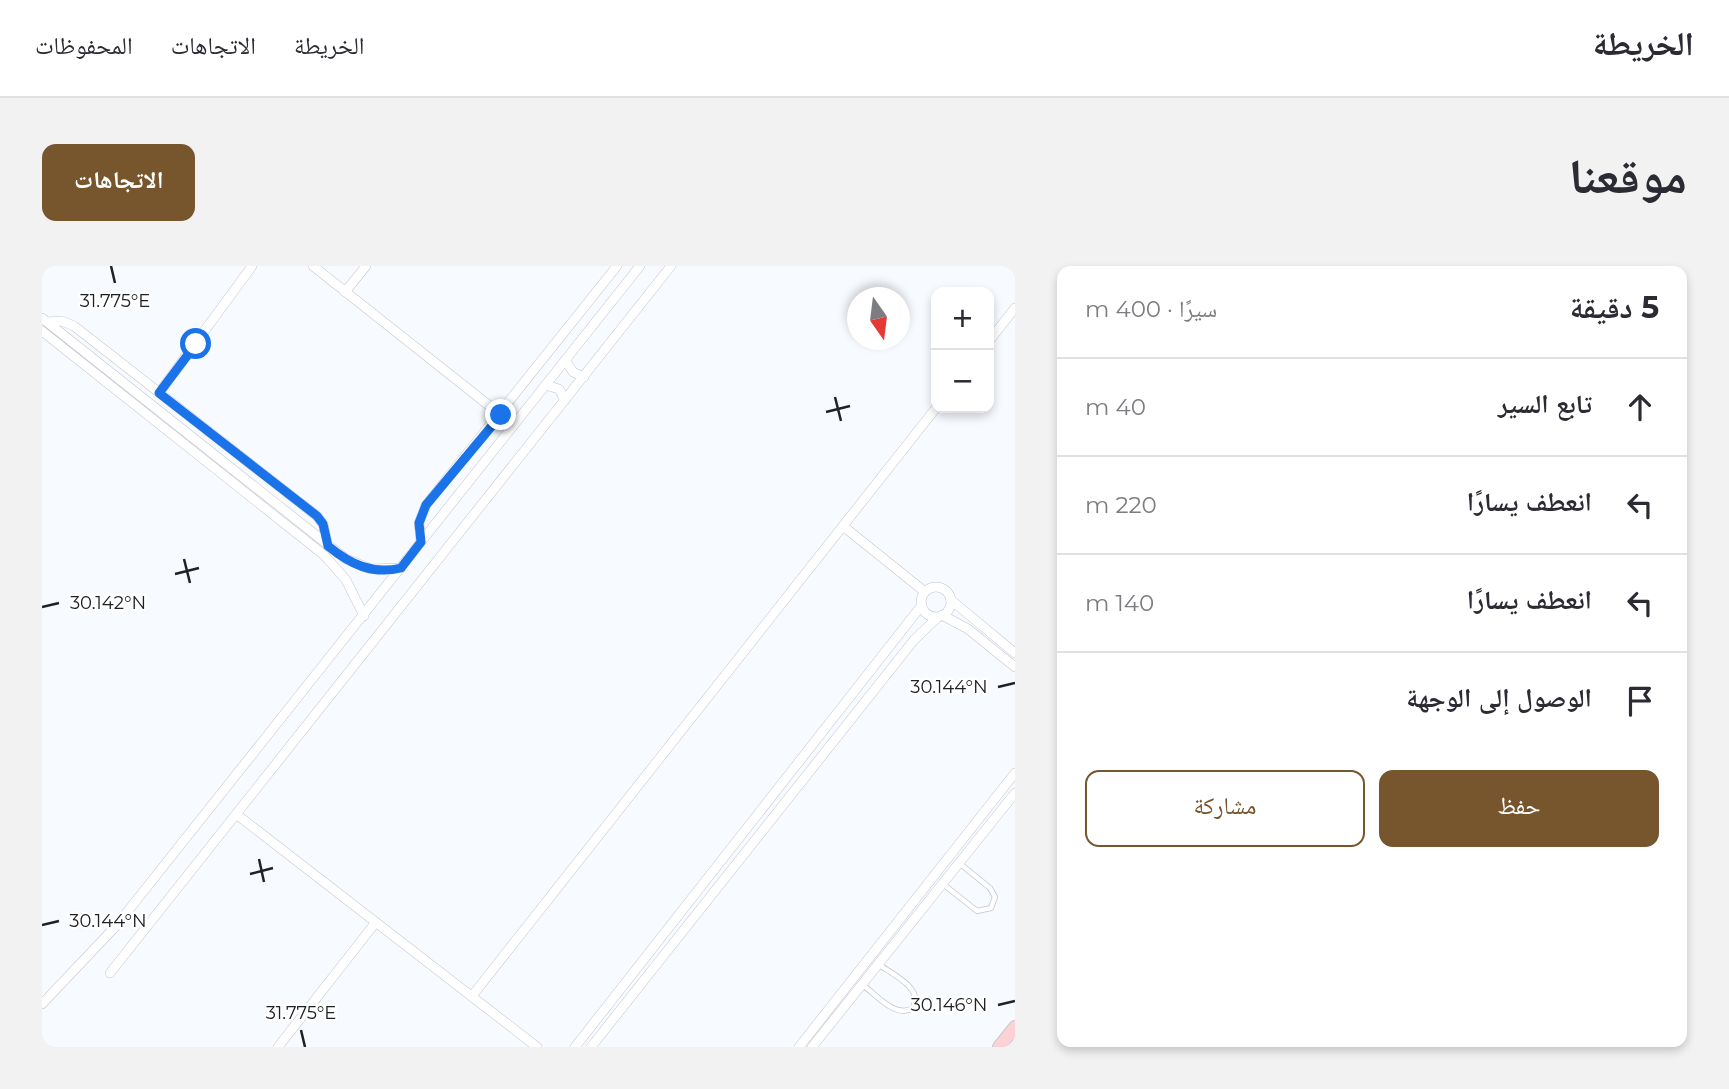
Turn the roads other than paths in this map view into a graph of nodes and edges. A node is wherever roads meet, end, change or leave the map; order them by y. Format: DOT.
graph roads {
  1 [pos="252,266"];
  2 [pos="313,266"];
  3 [pos="366,266"];
  4 [pos="617,266"];
  5 [pos="640,266"];
  6 [pos="671,266"];
  7 [pos="345,292"];
  8 [pos="1015,308"];
  9 [pos="44,324"];
  10 [pos="994,335"];
  11 [pos="565,360"];
  12 [pos="584,376"];
  13 [pos="545,385"];
  14 [pos="159,393"];
  15 [pos="565,400"];
  16 [pos="932,413"];
  17 [pos="501,415"];
  18 [pos="844,526"];
  19 [pos="421,542"];
  20 [pos="328,546"];
  21 [pos="401,568"];
  22 [pos="925,592"];
  23 [pos="951,600"];
  24 [pos="922,605"];
  25 [pos="364,616"];
  26 [pos="940,616"];
  27 [pos="1015,653"];
  28 [pos="1015,667"];
  29 [pos="1015,773"];
  30 [pos="1015,793"];
  31 [pos="236,814"];
  32 [pos="959,863"];
  33 [pos="943,883"];
  34 [pos="376,922"];
  35 [pos="878,964"];
  36 [pos="110,973"];
  37 [pos="862,984"];
  38 [pos="472,996"];
  39 [pos="42,1004"];
  40 [pos="835,1010"];
  41 [pos="1015,1027"];
  42 [pos="278,1047"];
  43 [pos="537,1047"];
  44 [pos="575,1047"];
  45 [pos="591,1047"];
  46 [pos="799,1047"];
  47 [pos="812,1047"];
  48 [pos="999,1047"];
  1 -- 14 [label="street"];
  2 -- 7 [label="street"];
  3 -- 7 [label="street"];
  4 -- 17 [label="street"];
  5 -- 11 [label="street"];
  6 -- 12 [label="street"];
  7 -- 17 [label="street"];
  8 -- 10 [label="street"];
  9 -- 14 [label="street"];
  9 -- 20 [label="street"];
  9 -- 25 [label="street"];
  11 -- 12 [label="street"];
  11 -- 13 [label="street"];
  12 -- 15 [label="street"];
  13 -- 15 [label="street"];
  13 -- 19 [label="street"];
  14 -- 20 [label="street"];
  15 -- 31 [label="street"];
  16 -- 18 [label="street"];
  17 -- 19 [label="street"];
  18 -- 22 [label="street"];
  18 -- 38 [label="street"];
  19 -- 21 [label="street"];
  20 -- 21 [label="street"];
  21 -- 25 [label="street"];
  22 -- 23 [label="street"];
  22 -- 24 [label="street"];
  23 -- 26 [label="street"];
  23 -- 27 [label="street"];
  24 -- 26 [label="street"];
  24 -- 44 [label="street"];
  25 -- 39 [label="street"];
  26 -- 28 [label="street"];
  26 -- 45 [label="street"];
  29 -- 40 [label="street"];
  30 -- 32 [label="street"];
  31 -- 34 [label="street"];
  31 -- 36 [label="street"];
  32 -- 33 [label="street"];
  32 -- 33 [label="lane"];
  33 -- 35 [label="street"];
  34 -- 38 [label="street"];
  34 -- 42 [label="street"];
  35 -- 37 [label="street"];
  35 -- 37 [label="lane"];
  37 -- 40 [label="street"];
  38 -- 43 [label="street"];
  40 -- 46 [label="street"];
  40 -- 47 [label="street"];
  41 -- 48 [label="street"];
}
